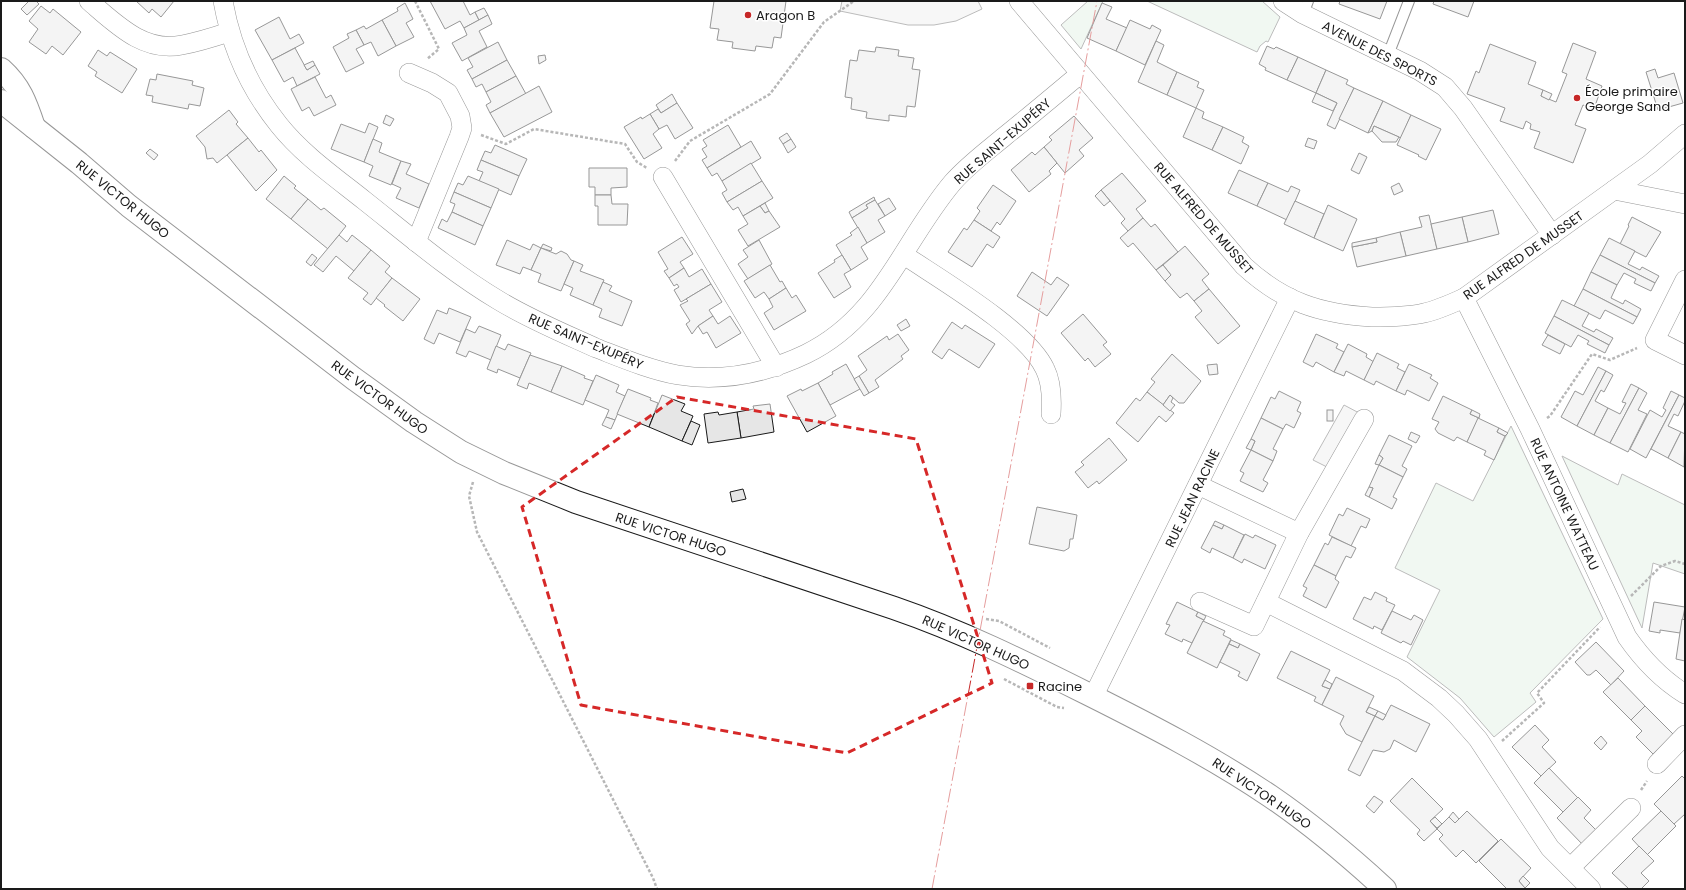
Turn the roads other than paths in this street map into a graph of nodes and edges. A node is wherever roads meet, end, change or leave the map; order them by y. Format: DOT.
graph roads {
  1 [pos="89,1"];
  2 [pos="223,1"];
  3 [pos="1019,1"];
  4 [pos="1283,1"];
  5 [pos="1409,1"];
  6 [pos="1305,7"];
  7 [pos="229,32"];
  8 [pos="1388,55"];
  9 [pos="1,69"];
  10 [pos="409,73"];
  11 [pos="1080,74"];
  12 [pos="1,102"];
  13 [pos="1,120"];
  14 [pos="34,127"];
  15 [pos="1685,134"];
  16 [pos="663,177"];
  17 [pos="1614,190"];
  18 [pos="1685,204"];
  19 [pos="129,206"];
  20 [pos="1552,235"];
  21 [pos="416,242"];
  22 [pos="904,255"];
  23 [pos="1685,280"];
  24 [pos="1290,298"];
  25 [pos="1464,298"];
  26 [pos="1685,355"];
  27 [pos="776,367"];
  28 [pos="1052,414"];
  29 [pos="1364,419"];
  30 [pos="1198,485"];
  31 [pos="1299,534"];
  32 [pos="1200,602"];
  33 [pos="1266,602"];
  34 [pos="1685,694"];
  35 [pos="1093,697"];
  36 [pos="1685,735"];
  37 [pos="1657,764"];
  38 [pos="1631,808"];
  39 [pos="1570,868"];
  40 [pos="1385,889"];
  41 [pos="1591,889"];
  1 -- 7 [label="street"];
  2 -- 7 [label="street, RUE SAINT-EXUPÉRY"];
  3 -- 11 [label="street, RUE ALFRED DE MUSSET"];
  4 -- 6 [label="street, AVENUE DES SPORTS"];
  5 -- 8 [label="lane"];
  6 -- 8 [label="street, AVENUE DES SPORTS"];
  7 -- 21 [label="street, RUE SAINT-EXUPÉRY"];
  8 -- 20 [label="street, AVENUE DES SPORTS"];
  9 -- 14 [label="main road"];
  10 -- 21 [label="street"];
  11 -- 22 [label="street, RUE SAINT-EXUPÉRY"];
  11 -- 24 [label="street, RUE ALFRED DE MUSSET"];
  12 -- 14 [label="main road, RUE VICTOR HUGO"];
  13 -- 19 [label="main road"];
  14 -- 19 [label="main road, RUE VICTOR HUGO"];
  15 -- 17 [label="street, RUE ALFRED DE MUSSET"];
  16 -- 27 [label="street"];
  17 -- 18 [label="street"];
  17 -- 20 [label="street, RUE ALFRED DE MUSSET"];
  19 -- 35 [label="main road, RUE VICTOR HUGO"];
  20 -- 25 [label="street, RUE ALFRED DE MUSSET"];
  21 -- 27 [label="street, RUE SAINT-EXUPÉRY"];
  22 -- 27 [label="street, RUE SAINT-EXUPÉRY"];
  22 -- 28 [label="street"];
  23 -- 26 [label="street"];
  24 -- 25 [label="street, RUE ALFRED DE MUSSET"];
  24 -- 30 [label="street, RUE JEAN RACINE"];
  25 -- 34 [label="street, RUE ANTOINE WATTEAU"];
  29 -- 31 [label="street"];
  30 -- 31 [label="street"];
  30 -- 35 [label="street, RUE JEAN RACINE"];
  31 -- 33 [label="street"];
  32 -- 33 [label="street"];
  33 -- 39 [label="street"];
  35 -- 40 [label="main road, RUE VICTOR HUGO"];
  36 -- 37 [label="street"];
  38 -- 39 [label="street"];
  39 -- 41 [label="street"];
}
